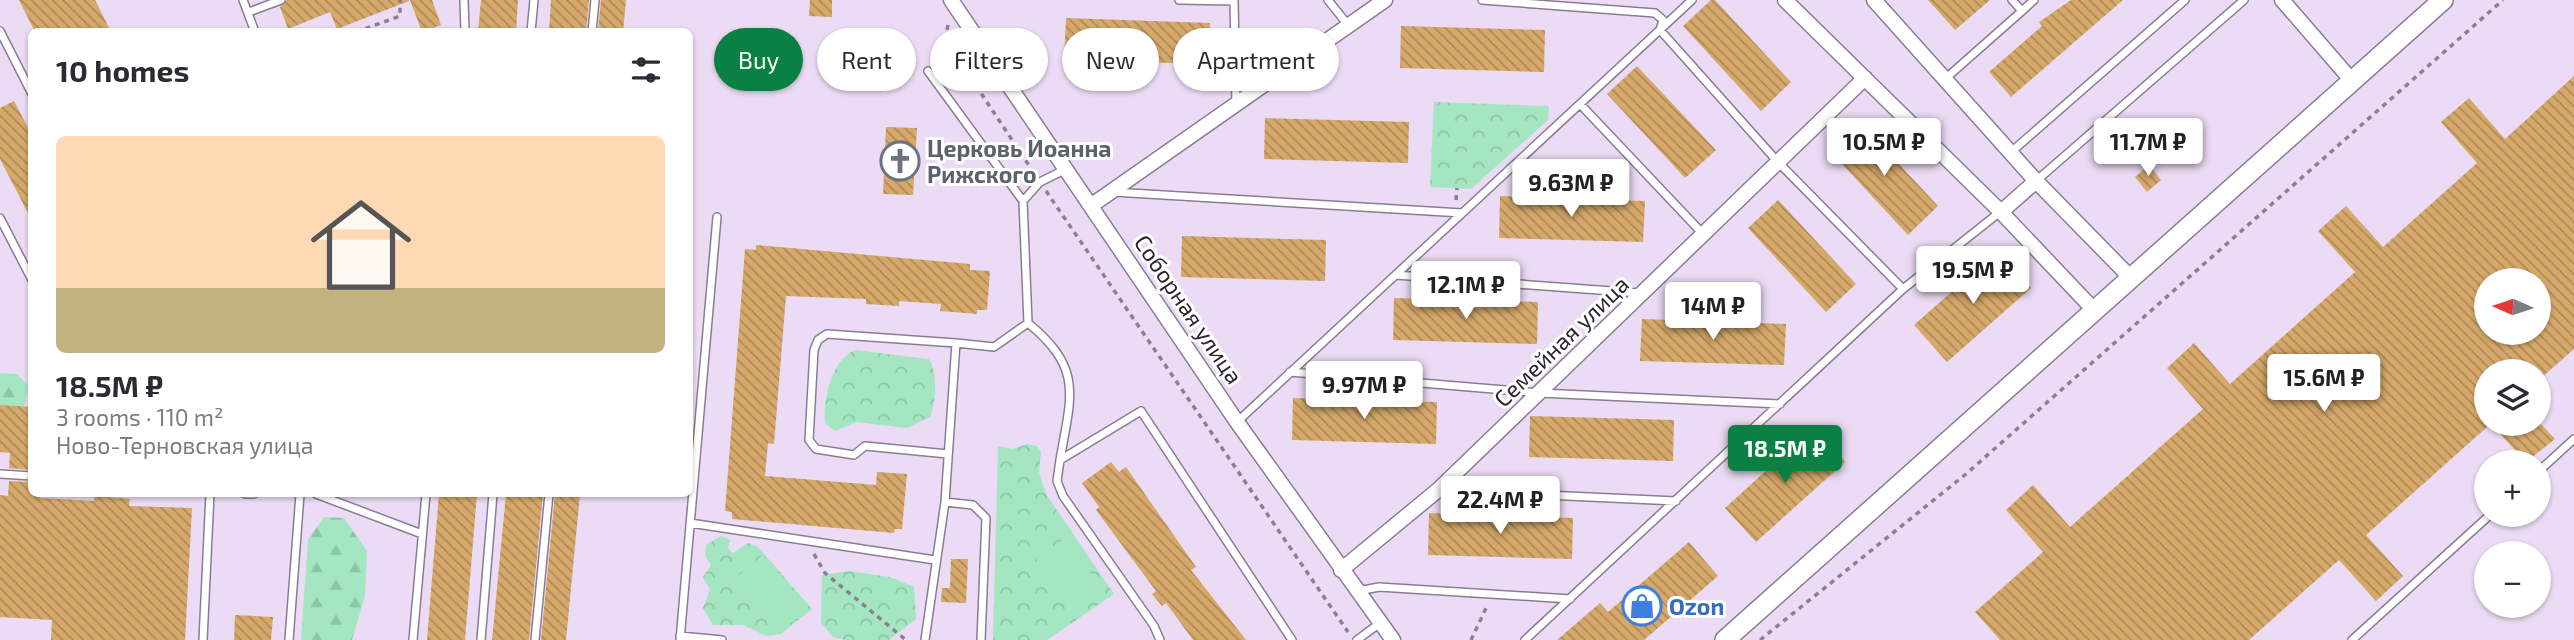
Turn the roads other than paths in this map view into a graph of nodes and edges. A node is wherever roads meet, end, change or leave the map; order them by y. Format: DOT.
graph roads {
  1 [pos="243,0"];
  2 [pos="281,0"];
  3 [pos="464,0"];
  4 [pos="534,0"];
  5 [pos="595,0"];
  6 [pos="1179,0"];
  7 [pos="1328,0"];
  8 [pos="1385,0"];
  9 [pos="1482,0"];
  10 [pos="1692,0"];
  11 [pos="1785,0"];
  12 [pos="1874,0"];
  13 [pos="2012,0"];
  14 [pos="2034,0"];
  15 [pos="2185,0"];
  16 [pos="2244,0"];
  17 [pos="2282,0"];
  18 [pos="2443,0"];
  19 [pos="952,1"];
  20 [pos="1234,1"];
  21 [pos="2022,11"];
  22 [pos="248,12"];
  23 [pos="1348,25"];
  24 [pos="254,28"];
  25 [pos="465,28"];
  26 [pos="531,28"];
  27 [pos="593,28"];
  28 [pos="1660,30"];
  29 [pos="0,31"];
  30 [pos="928,71"];
  31 [pos="1865,78"];
  32 [pos="1945,79"];
  33 [pos="2353,82"];
  34 [pos="28,86"];
  35 [pos="1580,104"];
  36 [pos="1236,105"];
  37 [pos="2010,153"];
  38 [pos="1777,161"];
  39 [pos="1064,170"];
  40 [pos="2036,181"];
  41 [pos="1113,192"];
  42 [pos="1023,201"];
  43 [pos="1092,205"];
  44 [pos="2001,212"];
  45 [pos="1462,214"];
  46 [pos="717,217"];
  47 [pos="0,218"];
  48 [pos="1704,234"];
  49 [pos="28,272"];
  50 [pos="1396,275"];
  51 [pos="2132,279"];
  52 [pos="1903,289"];
  53 [pos="1642,294"];
  54 [pos="2095,311"];
  55 [pos="1028,323"];
  56 [pos="956,343"];
  57 [pos="1290,372"];
  58 [pos="1540,393"];
  59 [pos="1780,404"];
  60 [pos="1237,422"];
  61 [pos="2574,439"];
  62 [pos="948,454"];
  63 [pos="1060,460"];
  64 [pos="2551,460"];
  65 [pos="0,474"];
  66 [pos="28,476"];
  67 [pos="693,489"];
  68 [pos="1438,490"];
  69 [pos="210,497"];
  70 [pos="300,497"];
  71 [pos="324,497"];
  72 [pos="348,497"];
  73 [pos="426,497"];
  74 [pos="493,497"];
  75 [pos="549,497"];
  76 [pos="692,497"];
  77 [pos="1676,500"];
  78 [pos="945,502"];
  79 [pos="347,505"];
  80 [pos="690,523"];
  81 [pos="2477,527"];
  82 [pos="422,534"];
  83 [pos="936,561"];
  84 [pos="1341,570"];
  85 [pos="1357,591"];
  86 [pos="1570,599"];
  87 [pos="1381,623"];
  88 [pos="680,638"];
  89 [pos="203,640"];
  90 [pos="289,640"];
  91 [pos="413,640"];
  92 [pos="481,640"];
  93 [pos="535,640"];
  94 [pos="722,640"];
  95 [pos="925,640"];
  96 [pos="981,640"];
  97 [pos="1160,640"];
  98 [pos="1292,640"];
  99 [pos="1355,640"];
  100 [pos="1393,640"];
  101 [pos="1525,640"];
  102 [pos="1725,640"];
  103 [pos="2352,640"];
  1 -- 22 [label="lane"];
  2 -- 22 [label="lane"];
  3 -- 25 [label="lane"];
  4 -- 26 [label="lane"];
  5 -- 27 [label="lane"];
  6 -- 20 [label="lane"];
  7 -- 23 [label="lane"];
  8 -- 23 [label="street"];
  9 -- 28 [label="lane"];
  10 -- 28 [label="lane"];
  11 -- 31 [label="street"];
  12 -- 32 [label="street"];
  13 -- 21 [label="lane"];
  14 -- 21 [label="lane"];
  15 -- 37 [label="lane"];
  16 -- 40 [label="lane"];
  17 -- 33 [label="street"];
  18 -- 33 [label="main road"];
  19 -- 39 [label="street, Соборная улица"];
  20 -- 36 [label="lane"];
  21 -- 32 [label="lane"];
  22 -- 24 [label="lane"];
  23 -- 36 [label="street"];
  28 -- 35 [label="lane"];
  28 -- 38 [label="lane"];
  29 -- 34 [label="lane"];
  30 -- 42 [label="lane"];
  31 -- 38 [label="street, Семейная улица"];
  31 -- 44 [label="street"];
  32 -- 37 [label="street"];
  33 -- 51 [label="main road"];
  35 -- 45 [label="lane"];
  35 -- 48 [label="lane"];
  36 -- 41 [label="street"];
  37 -- 40 [label="street"];
  38 -- 48 [label="street, Семейная улица"];
  38 -- 52 [label="lane"];
  39 -- 42 [label="lane"];
  39 -- 43 [label="street, Соборная улица"];
  40 -- 44 [label="street"];
  40 -- 51 [label="street"];
  41 -- 43 [label="street"];
  41 -- 45 [label="lane"];
  42 -- 55 [label="lane"];
  43 -- 60 [label="street, Соборная улица"];
  44 -- 52 [label="lane"];
  44 -- 54 [label="street"];
  45 -- 50 [label="lane"];
  46 -- 67 [label="lane"];
  47 -- 49 [label="lane"];
  48 -- 53 [label="street, Семейная улица"];
  50 -- 53 [label="lane"];
  50 -- 57 [label="lane"];
  51 -- 54 [label="main road"];
  52 -- 59 [label="lane"];
  53 -- 58 [label="street, Семейная улица"];
  54 -- 102 [label="main road"];
  55 -- 56 [label="lane"];
  55 -- 63 [label="lane"];
  56 -- 62 [label="lane"];
  56 -- 62 [label="lane"];
  57 -- 58 [label="lane"];
  57 -- 60 [label="lane"];
  58 -- 59 [label="lane"];
  58 -- 68 [label="street, Семейная улица"];
  59 -- 77 [label="lane"];
  60 -- 84 [label="street, Соборная улица"];
  61 -- 64 [label="lane"];
  62 -- 78 [label="lane"];
  63 -- 97 [label="lane"];
  63 -- 98 [label="lane"];
  65 -- 66 [label="lane"];
  68 -- 77 [label="lane"];
  68 -- 84 [label="street, Семейная улица"];
  69 -- 89 [label="lane"];
  70 -- 90 [label="lane"];
  71 -- 79 [label="lane"];
  72 -- 79 [label="lane"];
  73 -- 82 [label="lane"];
  74 -- 92 [label="lane"];
  75 -- 93 [label="lane"];
  76 -- 80 [label="lane"];
  77 -- 86 [label="lane"];
  78 -- 83 [label="lane"];
  78 -- 96 [label="lane"];
  79 -- 82 [label="lane"];
  80 -- 83 [label="lane"];
  80 -- 88 [label="lane"];
  81 -- 103 [label="lane"];
  82 -- 91 [label="lane"];
  83 -- 95 [label="lane"];
  84 -- 85 [label="street, Соборная улица"];
  85 -- 86 [label="lane"];
  85 -- 87 [label="street, Соборная улица"];
  86 -- 101 [label="lane"];
  87 -- 99 [label="lane"];
  87 -- 100 [label="street, Соборная улица"];
  88 -- 94 [label="lane"];
}
